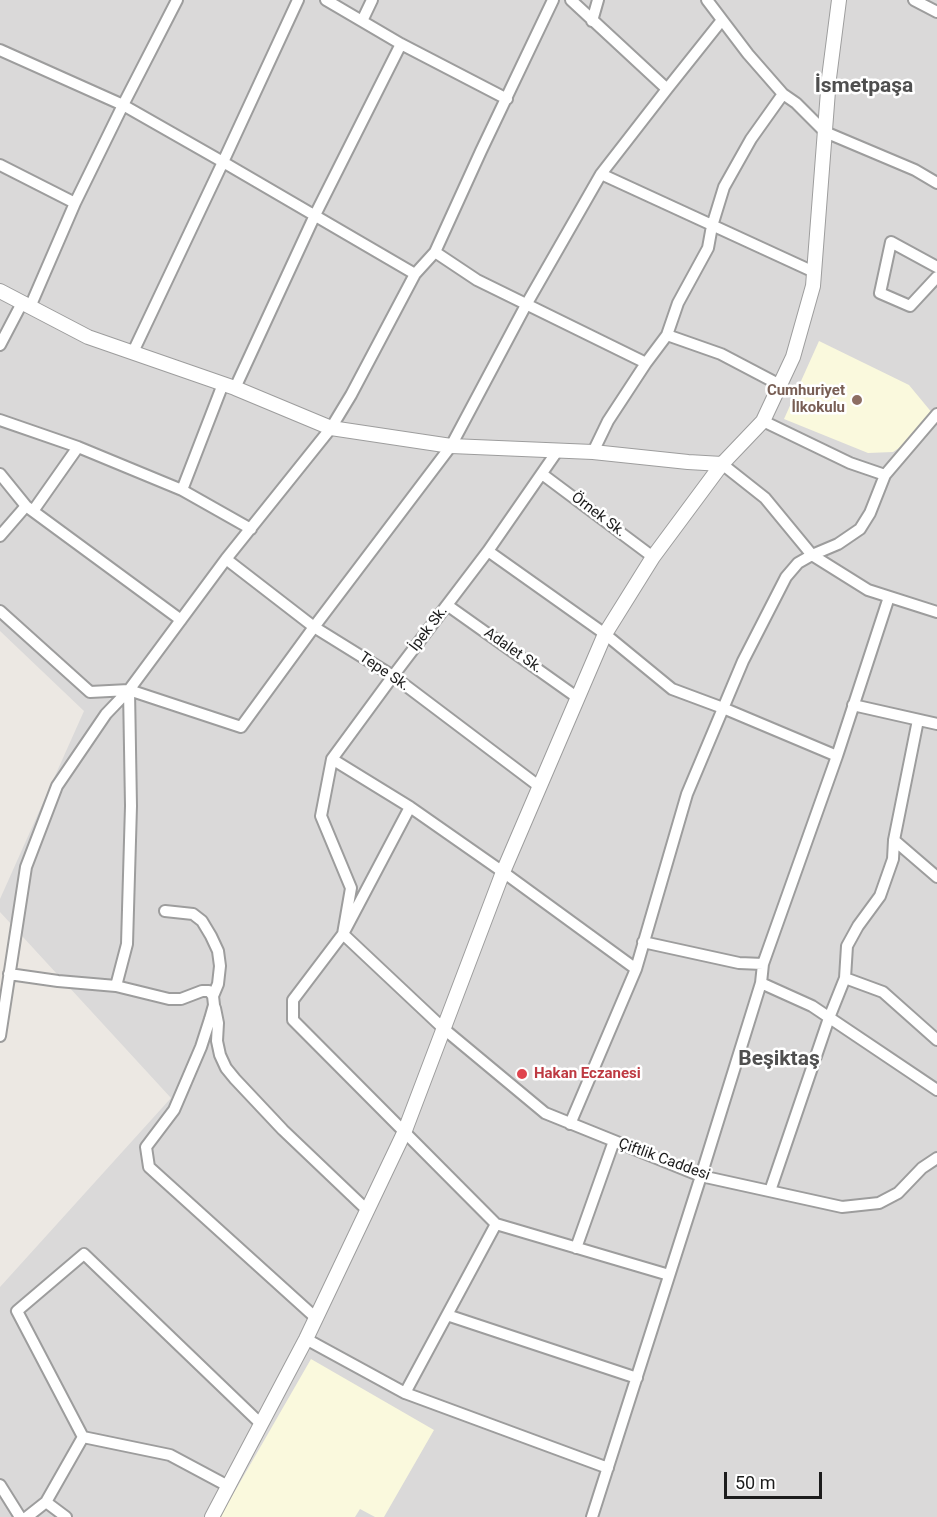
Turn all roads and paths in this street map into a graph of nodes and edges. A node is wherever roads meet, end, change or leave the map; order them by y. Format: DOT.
graph roads {
  1 [pos="177,0"];
  2 [pos="298,0"];
  3 [pos="326,0"];
  4 [pos="372,0"];
  5 [pos="553,0"];
  6 [pos="571,0"];
  7 [pos="598,0"];
  8 [pos="707,0"];
  9 [pos="839,0"];
  10 [pos="914,0"];
  11 [pos="937,12"];
  12 [pos="722,20"];
  13 [pos="362,21"];
  14 [pos="592,21"];
  15 [pos="401,44"];
  16 [pos="0,50"];
  17 [pos="667,89"];
  18 [pos="783,93"];
  19 [pos="507,99"];
  20 [pos="123,105"];
  21 [pos="825,132"];
  22 [pos="223,162"];
  23 [pos="0,165"];
  24 [pos="601,174"];
  25 [pos="937,183"];
  26 [pos="75,203"];
  27 [pos="315,215"];
  28 [pos="712,226"];
  29 [pos="435,252"];
  30 [pos="937,267"];
  31 [pos="814,272"];
  32 [pos="415,274"];
  33 [pos="937,277"];
  34 [pos="0,291"];
  35 [pos="26,305"];
  36 [pos="526,305"];
  37 [pos="667,335"];
  38 [pos="0,345"];
  39 [pos="133,352"];
  40 [pos="646,363"];
  41 [pos="780,385"];
  42 [pos="229,386"];
  43 [pos="937,414"];
  44 [pos="0,420"];
  45 [pos="763,421"];
  46 [pos="331,428"];
  47 [pos="451,446"];
  48 [pos="78,447"];
  49 [pos="558,450"];
  50 [pos="593,452"];
  51 [pos="722,464"];
  52 [pos="0,474"];
  53 [pos="542,474"];
  54 [pos="885,475"];
  55 [pos="182,490"];
  56 [pos="29,509"];
  57 [pos="251,530"];
  58 [pos="0,536"];
  59 [pos="488,551"];
  60 [pos="812,555"];
  61 [pos="653,557"];
  62 [pos="226,560"];
  63 [pos="889,597"];
  64 [pos="447,604"];
  65 [pos="0,610"];
  66 [pos="937,612"];
  67 [pos="181,620"];
  68 [pos="314,627"];
  69 [pos="605,634"];
  70 [pos="393,676"];
  71 [pos="129,690"];
  72 [pos="578,698"];
  73 [pos="853,705"];
  74 [pos="723,708"];
  75 [pos="918,720"];
  76 [pos="937,724"];
  77 [pos="837,756"];
  78 [pos="332,759"];
  79 [pos="540,787"];
  80 [pos="410,807"];
  81 [pos="894,840"];
  82 [pos="503,873"];
  83 [pos="937,877"];
  84 [pos="165,911"];
  85 [pos="343,934"];
  86 [pos="643,942"];
  87 [pos="763,964"];
  88 [pos="636,969"];
  89 [pos="9,974"];
  90 [pos="845,978"];
  91 [pos="761,983"];
  92 [pos="116,986"];
  93 [pos="214,1000"];
  94 [pos="830,1018"];
  95 [pos="444,1029"];
  96 [pos="0,1036"];
  97 [pos="937,1040"];
  98 [pos="937,1090"];
  99 [pos="570,1124"];
  100 [pos="404,1133"];
  101 [pos="614,1141"];
  102 [pos="937,1158"];
  103 [pos="701,1176"];
  104 [pos="770,1191"];
  105 [pos="367,1210"];
  106 [pos="496,1224"];
  107 [pos="576,1248"];
  108 [pos="669,1275"];
  109 [pos="447,1315"];
  110 [pos="316,1318"];
  111 [pos="306,1339"];
  112 [pos="637,1378"];
  113 [pos="405,1394"];
  114 [pos="261,1424"];
  115 [pos="83,1437"];
  116 [pos="608,1468"];
  117 [pos="0,1485"];
  118 [pos="228,1486"];
  119 [pos="46,1502"];
  120 [pos="20,1517"];
  121 [pos="27,1517"];
  122 [pos="66,1517"];
  123 [pos="212,1517"];
  124 [pos="592,1517"];
  1 -- 20 [label="street"];
  2 -- 22 [label="street"];
  3 -- 13 [label="street"];
  4 -- 13 [label="street"];
  5 -- 19 [label="street"];
  6 -- 14 [label="street"];
  7 -- 14 [label="street"];
  8 -- 12 [label="street"];
  9 -- 21 [label="street"];
  10 -- 11 [label="street"];
  12 -- 17 [label="street"];
  12 -- 18 [label="street"];
  13 -- 15 [label="street"];
  14 -- 17 [label="street"];
  15 -- 19 [label="street"];
  15 -- 27 [label="street"];
  16 -- 20 [label="street"];
  17 -- 24 [label="street"];
  18 -- 21 [label="street"];
  18 -- 28 [label="street"];
  19 -- 29 [label="street"];
  20 -- 22 [label="street"];
  20 -- 26 [label="street"];
  21 -- 25 [label="street"];
  21 -- 31 [label="street"];
  22 -- 27 [label="street"];
  22 -- 39 [label="street"];
  23 -- 26 [label="street"];
  24 -- 28 [label="street"];
  24 -- 36 [label="street"];
  26 -- 35 [label="street"];
  27 -- 32 [label="street"];
  27 -- 42 [label="street"];
  28 -- 31 [label="street"];
  28 -- 37 [label="street"];
  29 -- 32 [label="street"];
  29 -- 36 [label="street"];
  30 -- 33 [label="street"];
  31 -- 41 [label="street"];
  32 -- 46 [label="street"];
  34 -- 35 [label="street"];
  35 -- 38 [label="street"];
  35 -- 39 [label="street"];
  36 -- 40 [label="street"];
  36 -- 47 [label="street"];
  37 -- 40 [label="street"];
  37 -- 41 [label="street"];
  39 -- 42 [label="street"];
  40 -- 50 [label="street"];
  41 -- 45 [label="street"];
  42 -- 46 [label="street"];
  42 -- 55 [label="street"];
  43 -- 54 [label="street"];
  44 -- 48 [label="street"];
  45 -- 51 [label="street"];
  45 -- 54 [label="street"];
  46 -- 47 [label="street"];
  46 -- 57 [label="street"];
  47 -- 49 [label="street"];
  47 -- 68 [label="street"];
  48 -- 55 [label="street"];
  48 -- 56 [label="street"];
  49 -- 50 [label="street"];
  49 -- 53 [label="street, İpek Sk."];
  50 -- 51 [label="street"];
  51 -- 60 [label="street"];
  51 -- 61 [label="street"];
  52 -- 56 [label="street"];
  53 -- 59 [label="street, İpek Sk."];
  53 -- 61 [label="street, Örnek Sk."];
  54 -- 60 [label="street"];
  55 -- 57 [label="street"];
  56 -- 58 [label="street"];
  56 -- 67 [label="street"];
  57 -- 62 [label="street"];
  59 -- 64 [label="street, İpek Sk."];
  59 -- 69 [label="street"];
  60 -- 63 [label="street"];
  60 -- 74 [label="street"];
  61 -- 69 [label="street"];
  62 -- 67 [label="street"];
  62 -- 68 [label="street, Tepe Sk."];
  63 -- 66 [label="street"];
  63 -- 73 [label="street"];
  64 -- 70 [label="street, İpek Sk."];
  64 -- 72 [label="street, Adalet Sk."];
  65 -- 71 [label="street"];
  67 -- 71 [label="street"];
  68 -- 70 [label="street, Tepe Sk."];
  68 -- 71 [label="street"];
  69 -- 72 [label="street"];
  69 -- 74 [label="street"];
  70 -- 78 [label="street, İpek Sk."];
  70 -- 79 [label="street, Tepe Sk."];
  71 -- 89 [label="street"];
  71 -- 92 [label="street"];
  72 -- 79 [label="street"];
  73 -- 75 [label="street"];
  73 -- 77 [label="street"];
  74 -- 77 [label="street"];
  74 -- 86 [label="street"];
  75 -- 76 [label="street"];
  75 -- 81 [label="street"];
  77 -- 87 [label="street"];
  78 -- 80 [label="street"];
  78 -- 85 [label="street, İpek Sk."];
  79 -- 82 [label="street"];
  80 -- 82 [label="street"];
  80 -- 85 [label="street"];
  81 -- 83 [label="street"];
  81 -- 90 [label="street"];
  82 -- 88 [label="street"];
  82 -- 95 [label="street"];
  84 -- 93 [label="street"];
  85 -- 95 [label="street, Çiftlik Caddesi"];
  85 -- 100 [label="street"];
  86 -- 87 [label="street"];
  86 -- 88 [label="street"];
  87 -- 91 [label="street"];
  88 -- 99 [label="street"];
  89 -- 92 [label="street"];
  89 -- 96 [label="street"];
  90 -- 94 [label="street"];
  90 -- 97 [label="street"];
  91 -- 94 [label="street"];
  91 -- 103 [label="street"];
  92 -- 93 [label="street"];
  93 -- 105 [label="street"];
  93 -- 110 [label="street"];
  94 -- 98 [label="street"];
  94 -- 104 [label="street"];
  95 -- 99 [label="street, Çiftlik Caddesi"];
  95 -- 100 [label="street"];
  99 -- 101 [label="street, Çiftlik Caddesi"];
  100 -- 105 [label="street"];
  100 -- 106 [label="street"];
  101 -- 103 [label="street, Çiftlik Caddesi"];
  101 -- 107 [label="street"];
  102 -- 104 [label="street, Çiftlik Caddesi"];
  103 -- 104 [label="street, Çiftlik Caddesi"];
  103 -- 108 [label="street"];
  105 -- 110 [label="street"];
  106 -- 107 [label="street"];
  106 -- 109 [label="street"];
  107 -- 108 [label="street"];
  108 -- 112 [label="street"];
  109 -- 112 [label="street"];
  109 -- 113 [label="street"];
  110 -- 111 [label="street"];
  111 -- 113 [label="street"];
  111 -- 114 [label="street"];
  112 -- 116 [label="street"];
  113 -- 116 [label="street"];
  114 -- 115 [label="street"];
  114 -- 118 [label="street"];
  115 -- 118 [label="street"];
  115 -- 119 [label="street"];
  116 -- 124 [label="street"];
  117 -- 120 [label="street"];
  118 -- 123 [label="street"];
  119 -- 121 [label="street"];
  119 -- 122 [label="street"];
}
